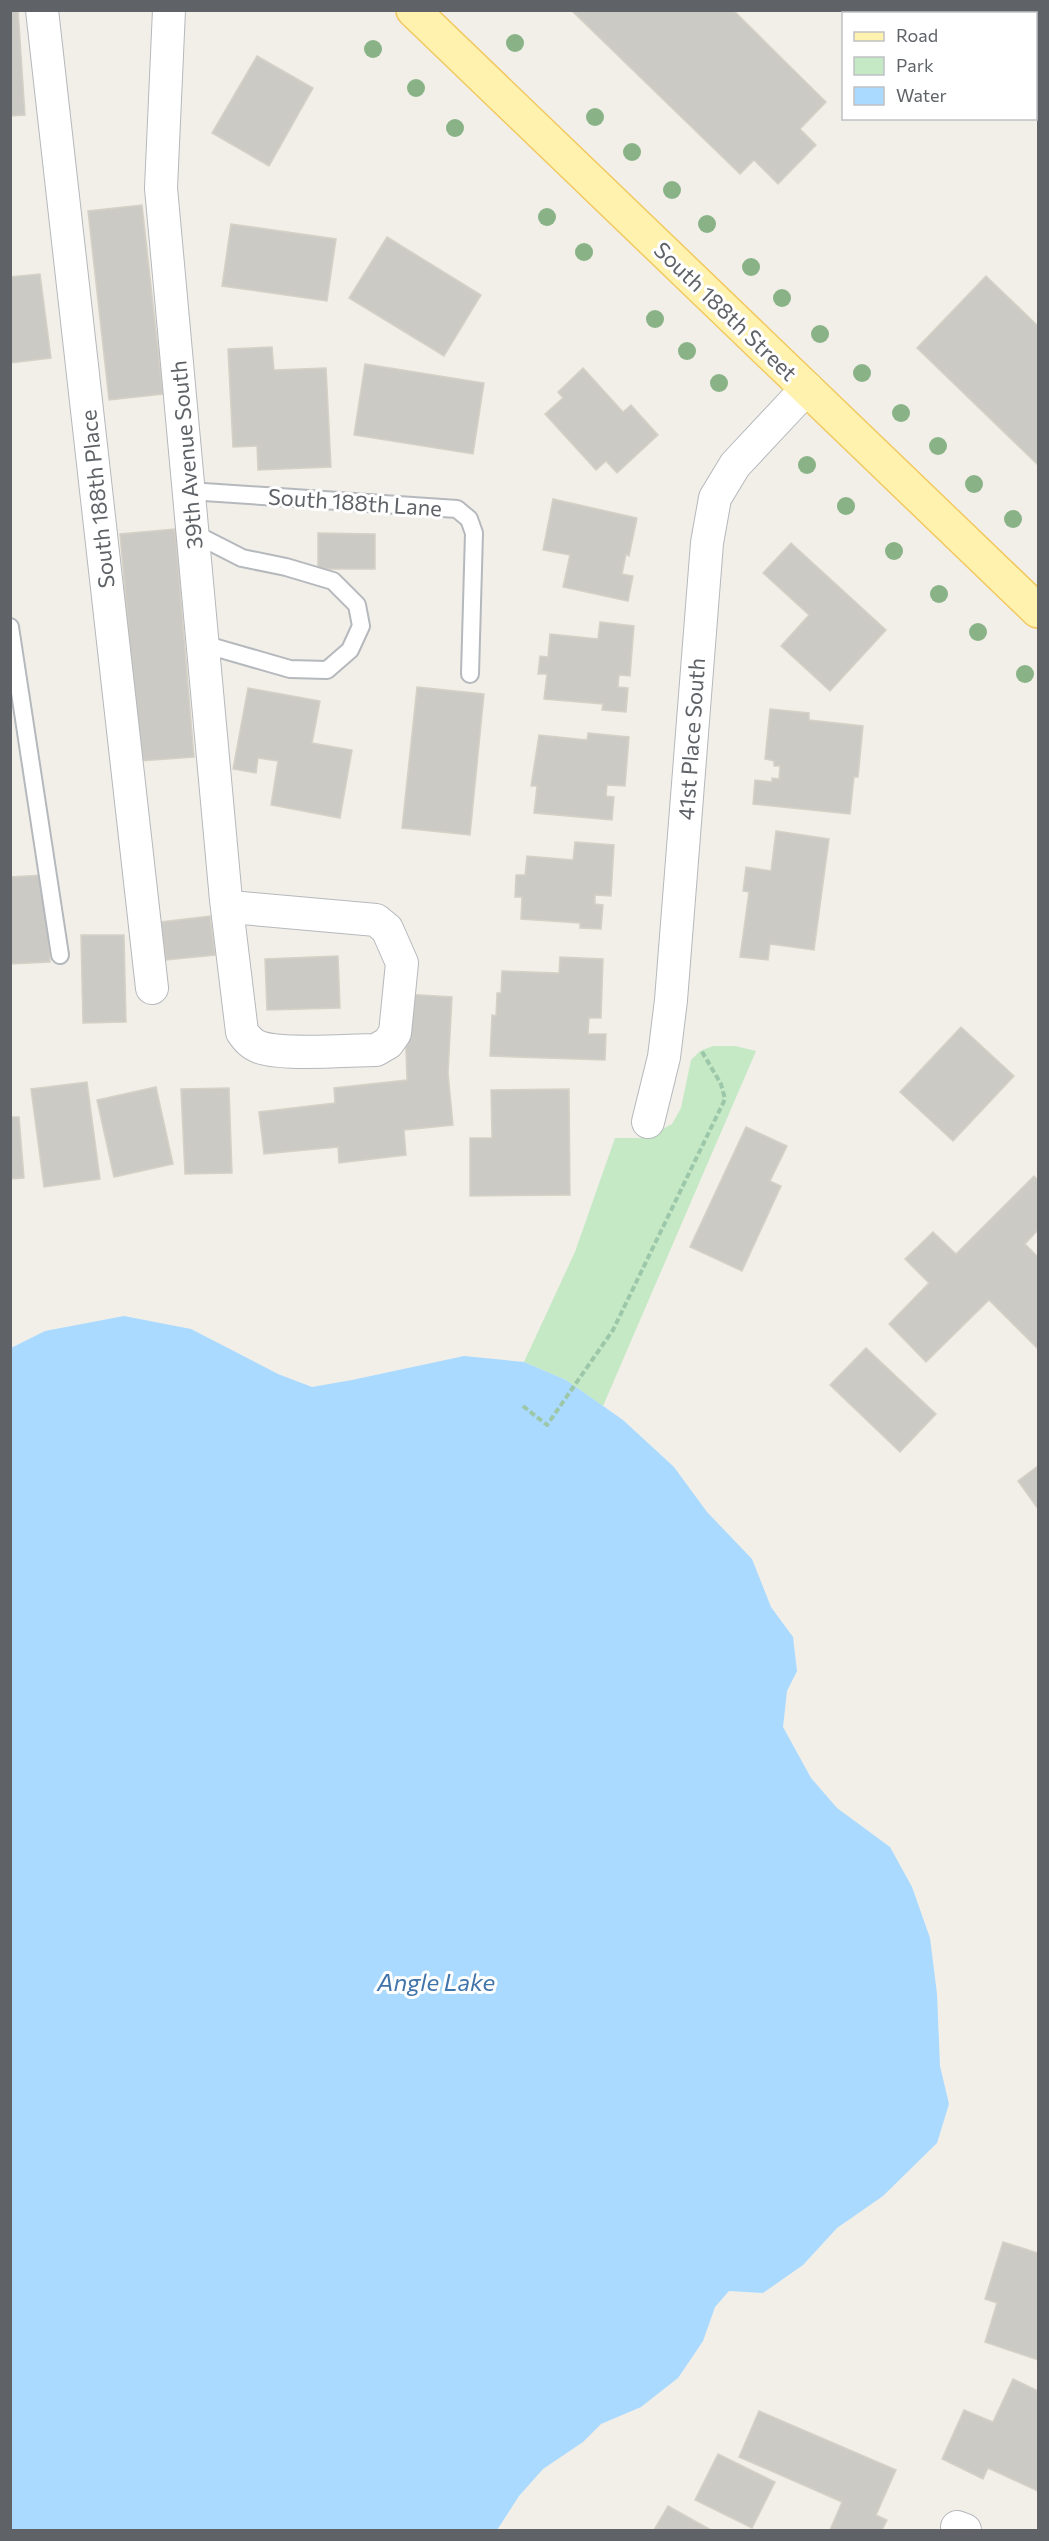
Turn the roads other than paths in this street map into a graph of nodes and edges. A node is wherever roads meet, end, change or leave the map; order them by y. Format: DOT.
graph roads {
  1 [pos="42,10"];
  2 [pos="169,10"];
  3 [pos="413,10"];
  4 [pos="807,388"];
  5 [pos="189,491"];
  6 [pos="193,533"];
  7 [pos="1038,611"];
  8 [pos="10,627"];
  9 [pos="203,644"];
  10 [pos="470,674"];
  11 [pos="226,900"];
  12 [pos="60,955"];
  13 [pos="152,988"];
  14 [pos="648,1122"];
  1 -- 13 [label="street, South 188th Place"];
  2 -- 5 [label="street, 39th Avenue South"];
  3 -- 4 [label="main road, South 188th Street"];
  4 -- 7 [label="main road, South 188th Street"];
  4 -- 14 [label="street, 41st Place South"];
  5 -- 6 [label="street, 39th Avenue South"];
  5 -- 10 [label="lane, South 188th Lane"];
  6 -- 9 [label="street, 39th Avenue South"];
  6 -- 9 [label="lane"];
  8 -- 12 [label="lane"];
  9 -- 11 [label="street, 39th Avenue South"];
  11 -- 11 [label="street, 39th Avenue South"];
}
